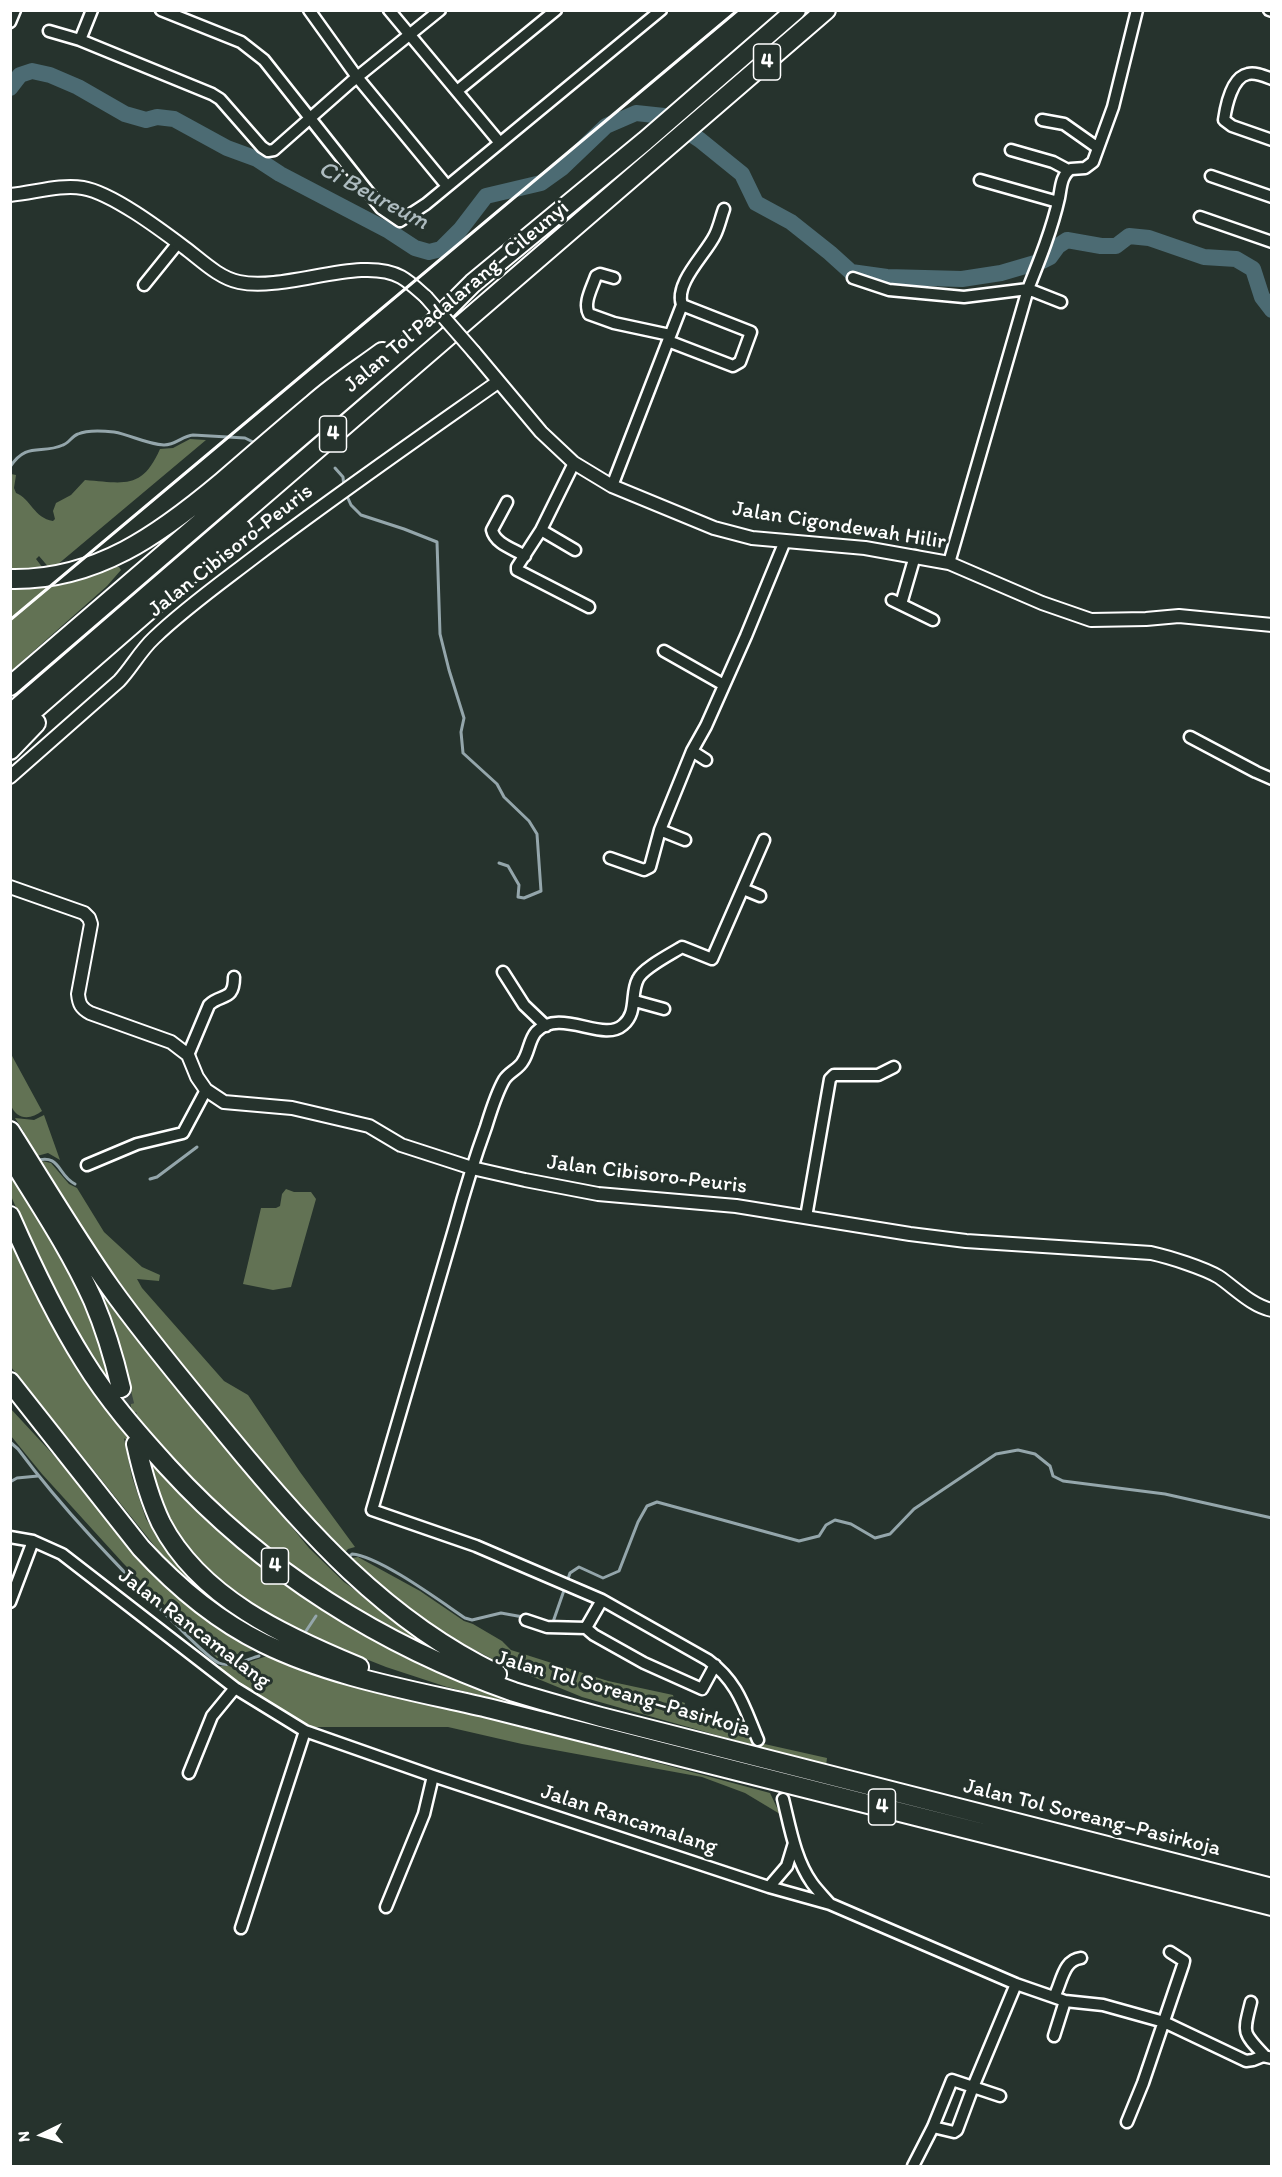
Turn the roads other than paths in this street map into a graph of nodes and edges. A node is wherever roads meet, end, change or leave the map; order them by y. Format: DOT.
graph roads {
  1 [pos="15,10"];
  2 [pos="92,10"];
  3 [pos="161,10"];
  4 [pos="309,10"];
  5 [pos="389,10"];
  6 [pos="440,10"];
  7 [pos="556,10"];
  8 [pos="661,10"];
  9 [pos="796,10"];
  10 [pos="826,10"];
  11 [pos="1137,10"];
  12 [pos="10,22"];
  13 [pos="49,31"];
  14 [pos="409,35"];
  15 [pos="80,40"];
  16 [pos="357,77"];
  17 [pos="1272,78"];
  18 [pos="457,91"];
  19 [pos="311,118"];
  20 [pos="1042,120"];
  21 [pos="1272,140"];
  22 [pos="500,143"];
  23 [pos="1098,148"];
  24 [pos="1011,150"];
  25 [pos="1068,170"];
  26 [pos="1211,176"];
  27 [pos="981,180"];
  28 [pos="447,186"];
  29 [pos="10,195"];
  30 [pos="1272,197"];
  31 [pos="1058,202"];
  32 [pos="724,208"];
  33 [pos="1200,217"];
  34 [pos="1272,242"];
  35 [pos="178,243"];
  36 [pos="614,278"];
  37 [pos="853,278"];
  38 [pos="473,283"];
  39 [pos="144,285"];
  40 [pos="1028,289"];
  41 [pos="1061,302"];
  42 [pos="681,305"];
  43 [pos="669,338"];
  44 [pos="498,382"];
  45 [pos="391,384"];
  46 [pos="574,463"];
  47 [pos="612,486"];
  48 [pos="507,502"];
  49 [pos="541,530"];
  50 [pos="785,541"];
  51 [pos="575,550"];
  52 [pos="525,555"];
  53 [pos="915,556"];
  54 [pos="949,563"];
  55 [pos="10,579"];
  56 [pos="166,596"];
  57 [pos="589,607"];
  58 [pos="933,620"];
  59 [pos="1272,625"];
  60 [pos="664,651"];
  61 [pos="723,685"];
  62 [pos="10,686"];
  63 [pos="10,714"];
  64 [pos="10,731"];
  65 [pos="1190,737"];
  66 [pos="10,750"];
  67 [pos="692,751"];
  68 [pos="706,760"];
  69 [pos="10,777"];
  70 [pos="1272,778"];
  71 [pos="660,830"];
  72 [pos="685,840"];
  73 [pos="764,840"];
  74 [pos="610,858"];
  75 [pos="10,887"];
  76 [pos="743,889"];
  77 [pos="760,896"];
  78 [pos="503,972"];
  79 [pos="234,977"];
  80 [pos="635,1001"];
  81 [pos="664,1009"];
  82 [pos="546,1026"];
  83 [pos="188,1055"];
  84 [pos="894,1067"];
  85 [pos="206,1090"];
  86 [pos="12,1129"];
  87 [pos="10,1156"];
  88 [pos="87,1165"];
  89 [pos="472,1168"];
  90 [pos="10,1216"];
  91 [pos="806,1217"];
  92 [pos="82,1260"];
  93 [pos="1272,1310"];
  94 [pos="10,1382"];
  95 [pos="121,1388"];
  96 [pos="10,1392"];
  97 [pos="136,1444"];
  98 [pos="64,1451"];
  99 [pos="10,1537"];
  100 [pos="33,1541"];
  101 [pos="602,1600"];
  102 [pos="10,1602"];
  103 [pos="526,1620"];
  104 [pos="587,1628"];
  105 [pos="715,1665"];
  106 [pos="235,1688"];
  107 [pos="492,1709"];
  108 [pos="601,1717"];
  109 [pos="305,1731"];
  110 [pos="758,1740"];
  111 [pos="189,1773"];
  112 [pos="433,1776"];
  113 [pos="783,1799"];
  114 [pos="794,1843"];
  115 [pos="769,1887"];
  116 [pos="1272,1888"];
  117 [pos="831,1904"];
  118 [pos="1272,1906"];
  119 [pos="386,1907"];
  120 [pos="241,1928"];
  121 [pos="1170,1952"];
  122 [pos="1081,1958"];
  123 [pos="1016,1984"];
  124 [pos="1060,1992"];
  125 [pos="1251,2002"];
  126 [pos="1164,2022"];
  127 [pos="1054,2036"];
  128 [pos="1264,2057"];
  129 [pos="972,2087"];
  130 [pos="1000,2096"];
  131 [pos="1126,2122"];
  132 [pos="933,2127"];
  133 [pos="913,2166"];
  1 -- 12 [label="street"];
  2 -- 15 [label="street"];
  3 -- 19 [label="street"];
  4 -- 16 [label="street"];
  5 -- 14 [label="street"];
  6 -- 14 [label="street"];
  7 -- 18 [label="street"];
  8 -- 22 [label="street"];
  9 -- 38 [label="highway, Jalan Tol Padalarang–Cileunyi / 4"];
  10 -- 45 [label="highway, Jalan Tol Padalarang–Cileunyi / 4"];
  11 -- 23 [label="street"];
  13 -- 15 [label="street"];
  14 -- 16 [label="street"];
  14 -- 18 [label="street"];
  15 -- 19 [label="street"];
  16 -- 19 [label="street"];
  16 -- 28 [label="street"];
  17 -- 21 [label="street"];
  18 -- 22 [label="street"];
  19 -- 28 [label="street"];
  20 -- 23 [label="street"];
  22 -- 28 [label="street"];
  23 -- 25 [label="street"];
  24 -- 25 [label="street"];
  25 -- 31 [label="street"];
  26 -- 30 [label="street"];
  27 -- 31 [label="street"];
  29 -- 35 [label="street, Jalan Cigondewah Hilir"];
  31 -- 40 [label="street"];
  32 -- 42 [label="street"];
  33 -- 34 [label="street"];
  35 -- 39 [label="street"];
  35 -- 44 [label="street, Jalan Cigondewah Hilir, bridge"];
  36 -- 43 [label="street"];
  37 -- 40 [label="street"];
  38 -- 55 [label="highway"];
  38 -- 62 [label="highway, Jalan Tol Padalarang–Cileunyi / 4"];
  40 -- 41 [label="street"];
  40 -- 54 [label="street"];
  42 -- 43 [label="street"];
  42 -- 43 [label="street"];
  43 -- 47 [label="street"];
  44 -- 46 [label="street, Jalan Cigondewah Hilir"];
  44 -- 69 [label="street, Jalan Cibisoro-Peuris"];
  45 -- 56 [label="highway"];
  45 -- 63 [label="highway, Jalan Tol Padalarang–Cileunyi / 4"];
  46 -- 47 [label="street, Jalan Cigondewah Hilir"];
  46 -- 49 [label="street"];
  47 -- 50 [label="street, Jalan Cigondewah Hilir"];
  48 -- 52 [label="street"];
  49 -- 51 [label="street"];
  49 -- 52 [label="street"];
  50 -- 53 [label="street, Jalan Cigondewah Hilir"];
  50 -- 61 [label="street"];
  52 -- 57 [label="street"];
  53 -- 54 [label="street, Jalan Cigondewah Hilir"];
  53 -- 58 [label="street"];
  54 -- 59 [label="street, Jalan Cigondewah Hilir"];
  56 -- 64 [label="highway"];
  56 -- 66 [label="highway"];
  60 -- 61 [label="street"];
  61 -- 67 [label="street"];
  65 -- 70 [label="street"];
  67 -- 68 [label="street"];
  67 -- 71 [label="street"];
  71 -- 72 [label="street"];
  71 -- 74 [label="street"];
  73 -- 76 [label="street"];
  75 -- 83 [label="street"];
  76 -- 77 [label="street"];
  76 -- 80 [label="street"];
  78 -- 82 [label="street"];
  79 -- 83 [label="street"];
  80 -- 81 [label="street"];
  80 -- 82 [label="street"];
  82 -- 89 [label="street"];
  83 -- 85 [label="street"];
  84 -- 91 [label="street"];
  85 -- 88 [label="street"];
  85 -- 89 [label="street, Jalan Cibisoro-Peuris"];
  86 -- 92 [label="highway"];
  87 -- 92 [label="highway"];
  89 -- 91 [label="street, Jalan Cibisoro-Peuris"];
  89 -- 101 [label="street"];
  90 -- 108 [label="highway, Jalan Tol Soreang–Pasirkoja / 4"];
  91 -- 93 [label="street, Jalan Cibisoro-Peuris"];
  92 -- 95 [label="highway"];
  92 -- 108 [label="highway"];
  94 -- 98 [label="highway, Jalan Tol Soreang–Pasirkoja / 4"];
  96 -- 98 [label="highway"];
  97 -- 107 [label="highway"];
  98 -- 107 [label="highway, Jalan Tol Soreang–Pasirkoja / 4"];
  99 -- 100 [label="street, Jalan Rancamalang"];
  100 -- 102 [label="street"];
  100 -- 106 [label="street, Jalan Rancamalang"];
  101 -- 104 [label="street"];
  101 -- 105 [label="street"];
  103 -- 104 [label="street"];
  104 -- 105 [label="street"];
  105 -- 110 [label="street"];
  106 -- 109 [label="street, Jalan Rancamalang"];
  106 -- 111 [label="street"];
  107 -- 118 [label="highway, Jalan Tol Soreang–Pasirkoja / 4"];
  108 -- 116 [label="highway, Jalan Tol Soreang–Pasirkoja / 4"];
  109 -- 112 [label="street, Jalan Rancamalang"];
  109 -- 120 [label="street"];
  112 -- 115 [label="street, Jalan Rancamalang"];
  112 -- 119 [label="street"];
  113 -- 114 [label="street"];
  114 -- 115 [label="street"];
  114 -- 117 [label="street"];
  115 -- 117 [label="street, Jalan Rancamalang"];
  117 -- 123 [label="street, Jalan Rancamalang"];
  121 -- 126 [label="street"];
  122 -- 124 [label="street"];
  123 -- 124 [label="street, Jalan Rancamalang"];
  123 -- 129 [label="street"];
  124 -- 126 [label="street, Jalan Rancamalang"];
  124 -- 127 [label="street"];
  125 -- 128 [label="street"];
  126 -- 128 [label="street, Jalan Rancamalang"];
  126 -- 131 [label="street"];
  129 -- 130 [label="street"];
  129 -- 132 [label="street"];
  129 -- 132 [label="street"];
  132 -- 133 [label="street"];
}
